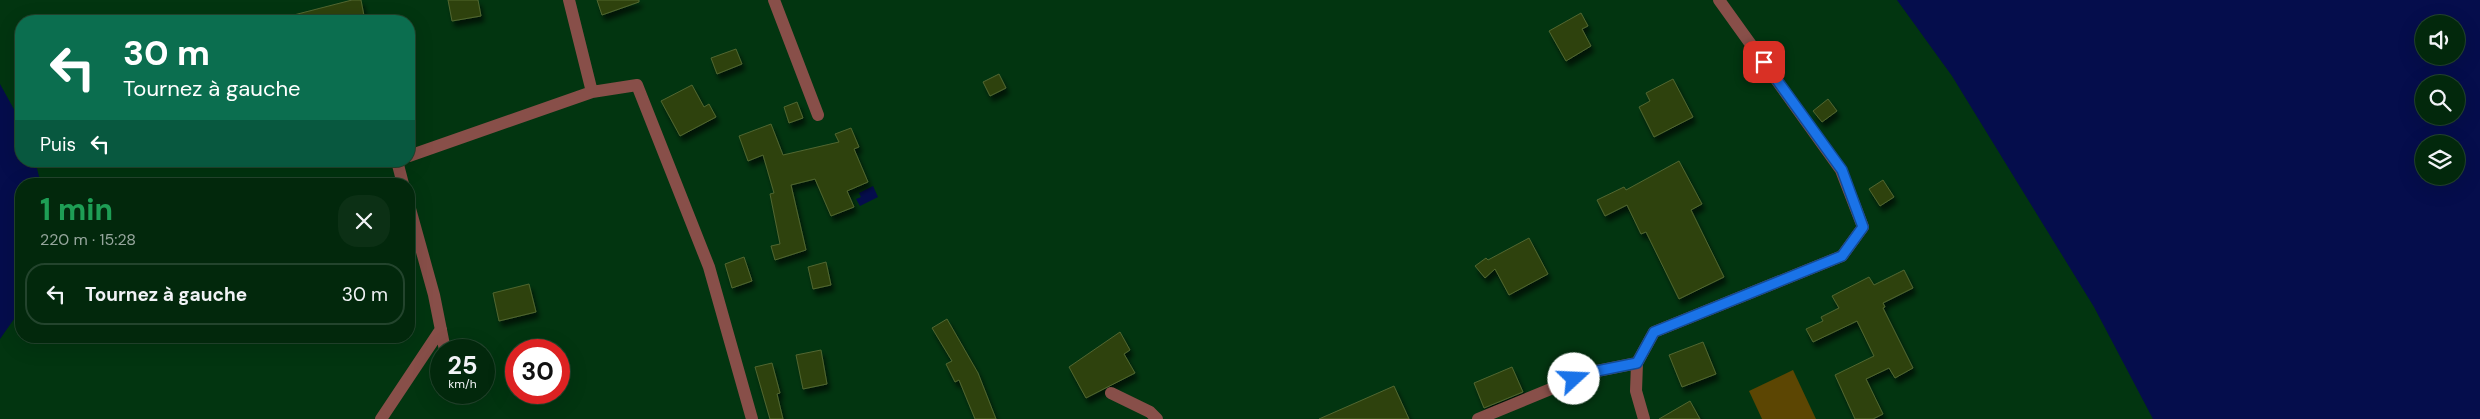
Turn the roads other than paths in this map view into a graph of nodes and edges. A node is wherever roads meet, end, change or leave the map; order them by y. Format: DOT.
graph roads {
  1 [pos="569,0"];
  2 [pos="774,0"];
  3 [pos="1719,0"];
  4 [pos="592,92"];
  5 [pos="818,115"];
  6 [pos="415,154"];
  7 [pos="415,226"];
  8 [pos="441,329"];
  9 [pos="443,339"];
  10 [pos="1637,363"];
  11 [pos="1111,394"];
  12 [pos="381,419"];
  13 [pos="752,419"];
  14 [pos="1158,419"];
  15 [pos="1478,419"];
  16 [pos="1644,419"];
  1 -- 4 [label="street"];
  2 -- 5 [label="street"];
  3 -- 10 [label="street"];
  4 -- 6 [label="street"];
  4 -- 13 [label="street"];
  7 -- 8 [label="street"];
  8 -- 9 [label="street"];
  8 -- 12 [label="street"];
  10 -- 15 [label="street"];
  10 -- 16 [label="street"];
  11 -- 14 [label="street"];
}
